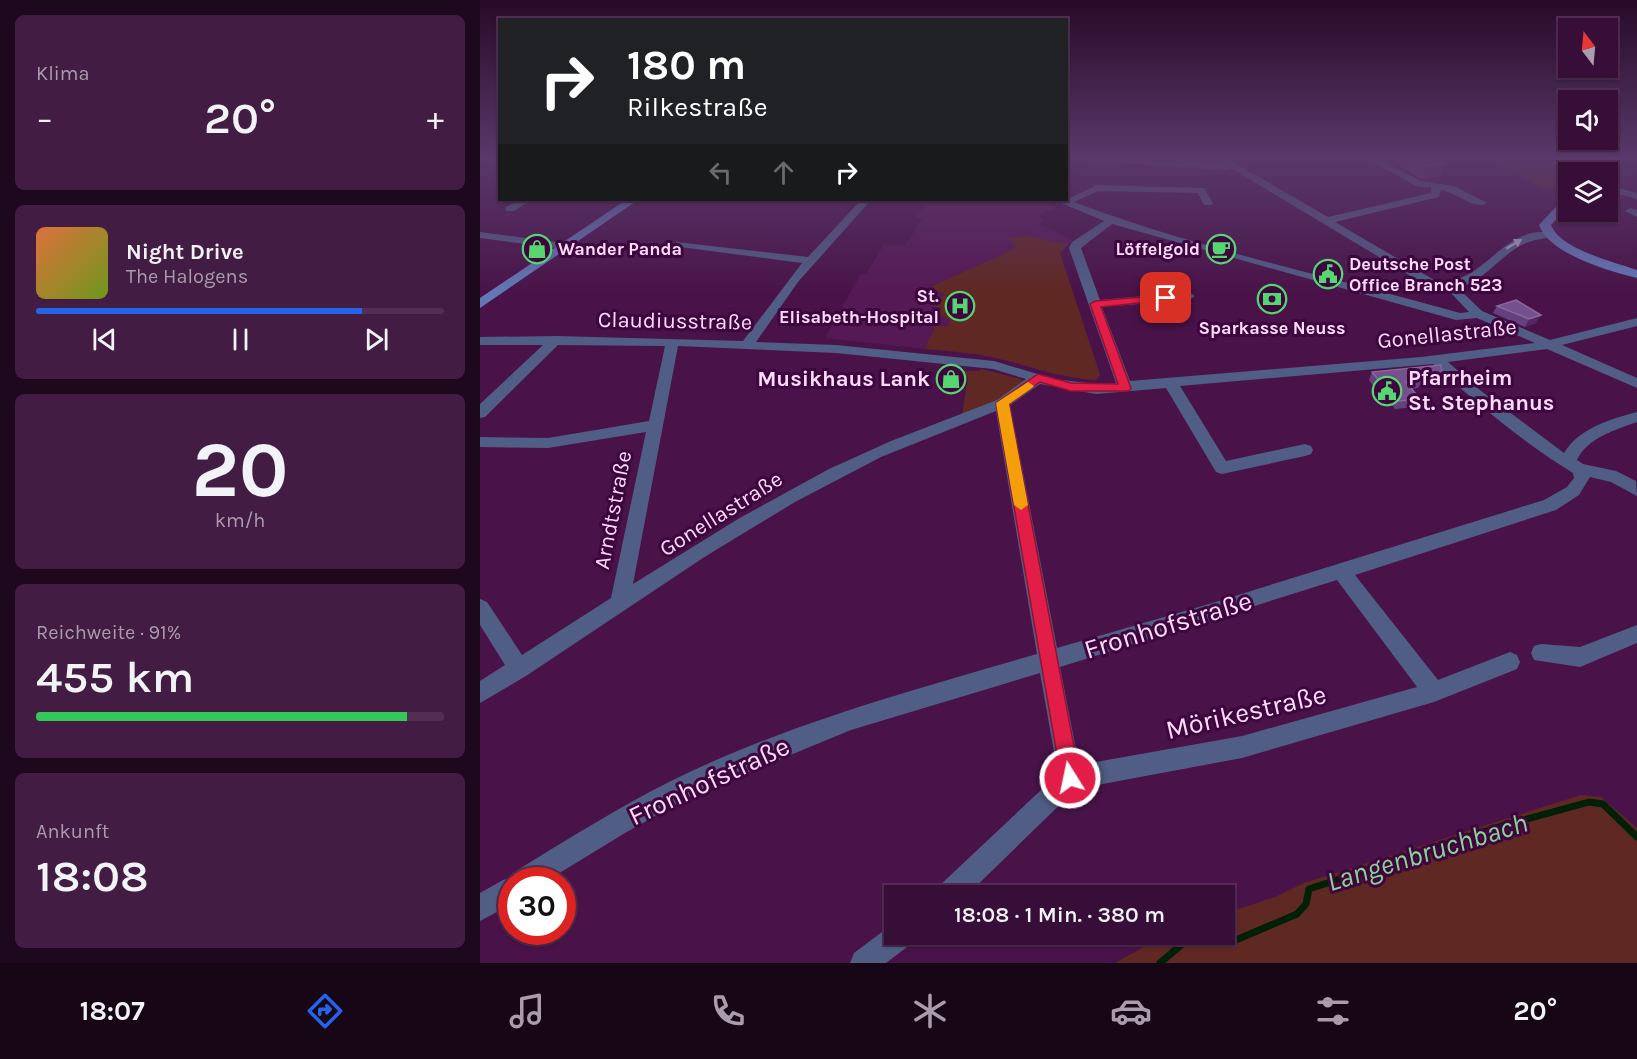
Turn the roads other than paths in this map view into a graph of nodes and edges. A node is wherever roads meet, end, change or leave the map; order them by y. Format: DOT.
graph roads {
  1 [pos="519,203"];
  2 [pos="629,203"];
  3 [pos="863,203"];
  4 [pos="1068,203"];
  5 [pos="1296,203"];
  6 [pos="1402,203"];
  7 [pos="510,208"];
  8 [pos="1558,209"];
  9 [pos="1110,221"];
  10 [pos="1326,221"];
  11 [pos="480,235"];
  12 [pos="1547,235"];
  13 [pos="680,244"];
  14 [pos="564,246"];
  15 [pos="810,261"];
  16 [pos="1637,274"];
  17 [pos="1452,288"];
  18 [pos="1189,296"];
  19 [pos="480,304"];
  20 [pos="1095,304"];
  21 [pos="1475,312"];
  22 [pos="1637,322"];
  23 [pos="556,340"];
  24 [pos="480,341"];
  25 [pos="672,342"];
  26 [pos="748,344"];
  27 [pos="1552,344"];
  28 [pos="1436,359"];
  29 [pos="1011,370"];
  30 [pos="1038,378"];
  31 [pos="1171,384"];
  32 [pos="1637,384"];
  33 [pos="1125,388"];
  34 [pos="486,401"];
  35 [pos="1002,403"];
  36 [pos="480,413"];
  37 [pos="1637,417"];
  38 [pos="654,425"];
  39 [pos="480,442"];
  40 [pos="1305,450"];
  41 [pos="1574,466"];
  42 [pos="1637,490"];
  43 [pos="1341,571"];
  44 [pos="619,604"];
  45 [pos="480,608"];
  46 [pos="1637,634"];
  47 [pos="1541,653"];
  48 [pos="1049,662"];
  49 [pos="1510,662"];
  50 [pos="519,669"];
  51 [pos="1434,692"];
  52 [pos="480,693"];
  53 [pos="1070,778"];
  54 [pos="547,867"];
  55 [pos="958,885"];
  56 [pos="498,897"];
  57 [pos="480,908"];
  58 [pos="887,945"];
  59 [pos="864,963"];
  1 -- 7 [label="street"];
  2 -- 14 [label="street"];
  3 -- 15 [label="street"];
  4 -- 9 [label="street"];
  5 -- 10 [label="street"];
  6 -- 10 [label="street"];
  8 -- 12 [label="street"];
  9 -- 20 [label="street"];
  9 -- 21 [label="street"];
  10 -- 17 [label="street"];
  11 -- 14 [label="street"];
  12 -- 16 [label="street"];
  17 -- 12 [label="street, one-way"];
  13 -- 15 [label="street"];
  14 -- 19 [label="street"];
  15 -- 26 [label="street"];
  17 -- 21 [label="street"];
  18 -- 20 [label="street"];
  20 -- 33 [label="street"];
  21 -- 27 [label="street"];
  22 -- 27 [label="street, Gonellastraße"];
  23 -- 24 [label="street, Claudiusstraße"];
  23 -- 25 [label="street, Claudiusstraße"];
  23 -- 34 [label="street"];
  25 -- 26 [label="street, Claudiusstraße"];
  25 -- 38 [label="street, Arndtstraße"];
  26 -- 29 [label="street, Claudiusstraße"];
  27 -- 28 [label="street, Gonellastraße"];
  27 -- 32 [label="street"];
  28 -- 31 [label="street, Gonellastraße"];
  28 -- 41 [label="street"];
  29 -- 30 [label="street, Gonellastraße"];
  30 -- 33 [label="street, Gonellastraße"];
  30 -- 35 [label="street, Gonellastraße"];
  31 -- 33 [label="street, Gonellastraße"];
  31 -- 40 [label="street"];
  34 -- 36 [label="street"];
  35 -- 44 [label="street, Gonellastraße"];
  35 -- 48 [label="street"];
  37 -- 41 [label="street, Fronhofstraße"];
  38 -- 39 [label="street, Arndtstraße"];
  38 -- 44 [label="street, Arndtstraße"];
  41 -- 42 [label="street"];
  41 -- 43 [label="street, Fronhofstraße"];
  43 -- 48 [label="street, Fronhofstraße"];
  43 -- 51 [label="street"];
  44 -- 50 [label="street, Gonellastraße"];
  45 -- 50 [label="street"];
  46 -- 47 [label="street"];
  48 -- 53 [label="street"];
  48 -- 54 [label="street, Fronhofstraße"];
  49 -- 51 [label="street, Mörikestraße"];
  50 -- 52 [label="street, Gonellastraße"];
  51 -- 53 [label="street, Mörikestraße"];
  53 -- 55 [label="street"];
  56 -- 57 [label="street"];
  58 -- 59 [label="street"];
}
